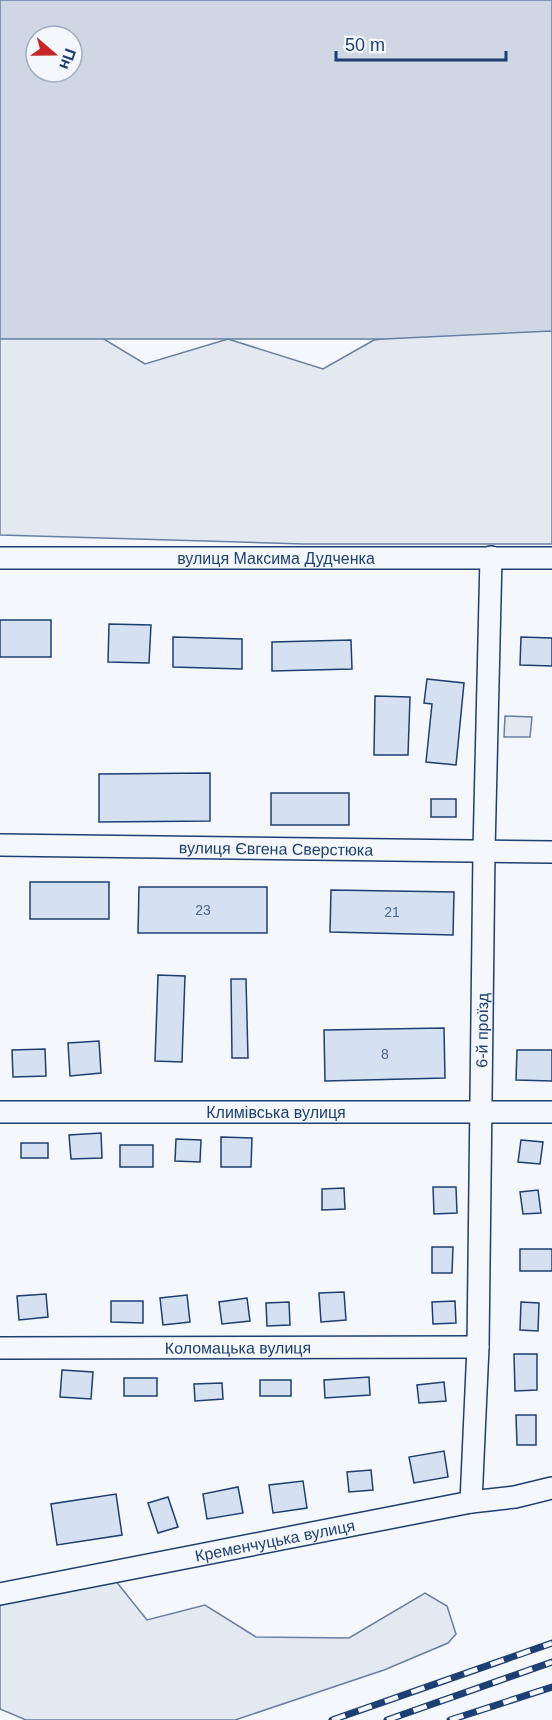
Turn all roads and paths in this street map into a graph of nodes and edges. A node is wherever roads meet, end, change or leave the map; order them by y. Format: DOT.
graph roads {
  1 [pos="491,557"];
  2 [pos="0,558"];
  3 [pos="552,558"];
  4 [pos="0,845"];
  5 [pos="484,851"];
  6 [pos="552,852"];
  7 [pos="481,1111"];
  8 [pos="0,1112"];
  9 [pos="552,1112"];
  10 [pos="478,1347"];
  11 [pos="0,1348"];
  12 [pos="552,1488"];
  13 [pos="471,1502"];
  14 [pos="0,1594"];
  1 -- 2 [label="street, вулиця Максима Дудченка"];
  1 -- 3 [label="street, вулиця Максима Дудченка"];
  1 -- 5 [label="street, 6-й проїзд"];
  4 -- 5 [label="street, вулиця Євгена Сверстюка"];
  5 -- 6 [label="street, вулиця Євгена Сверстюка"];
  5 -- 7 [label="street, 6-й проїзд"];
  7 -- 8 [label="street, Климівська вулиця"];
  7 -- 9 [label="street, Климівська вулиця"];
  7 -- 10 [label="street, 6-й проїзд"];
  10 -- 11 [label="street, Коломацька вулиця"];
  10 -- 13 [label="street, 6-й проїзд"];
  12 -- 13 [label="street, Кременчуцька вулиця"];
  13 -- 14 [label="street, Кременчуцька вулиця"];
}
